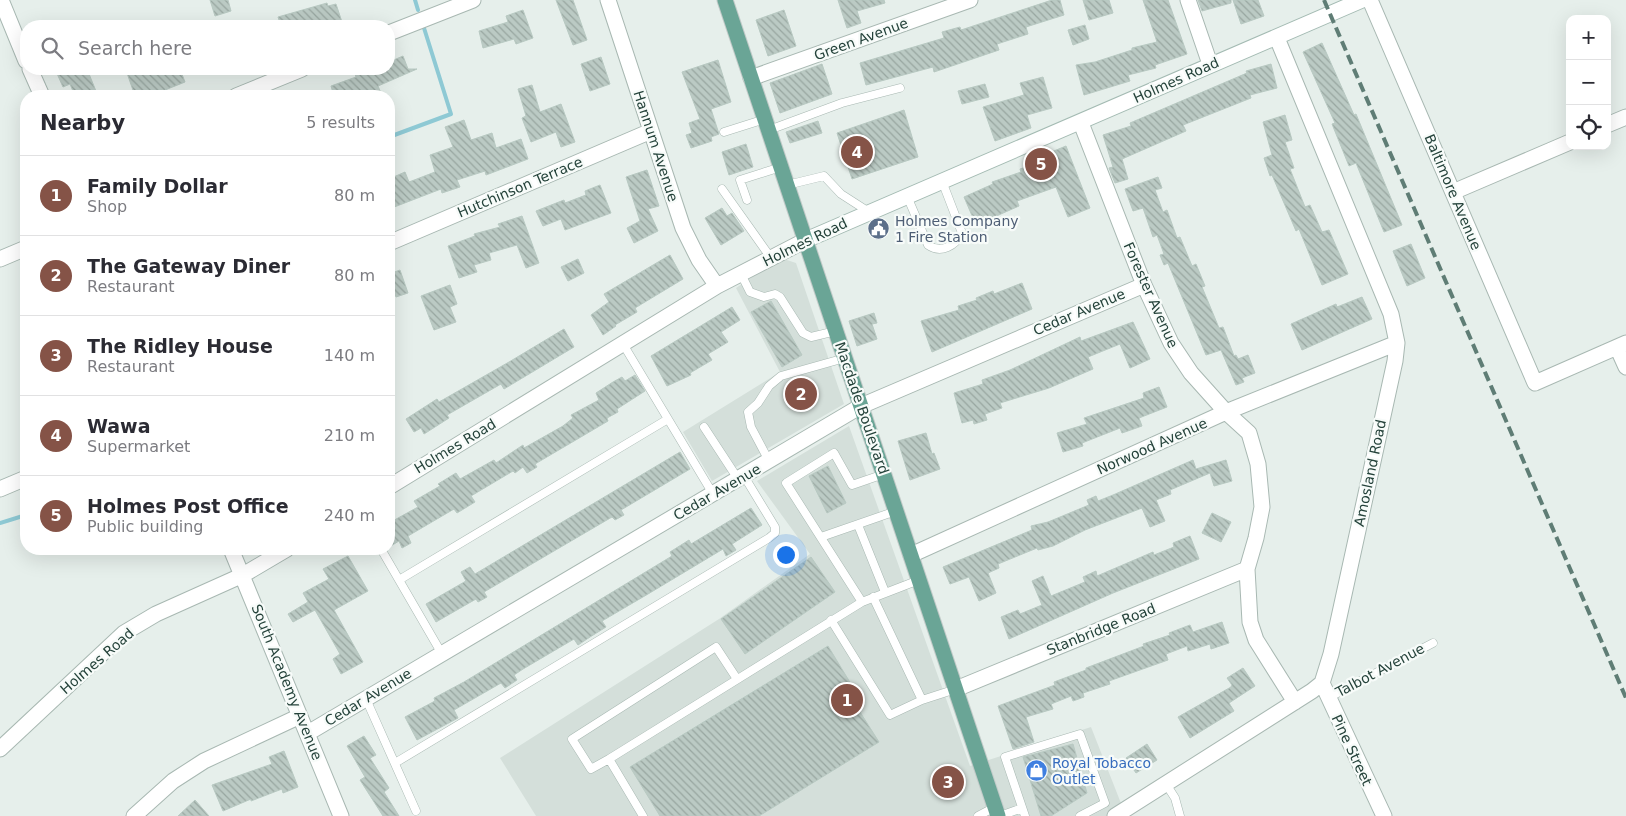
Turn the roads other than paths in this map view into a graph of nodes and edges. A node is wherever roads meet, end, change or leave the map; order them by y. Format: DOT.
graph roads {
  1 [pos="1,0"];
  2 [pos="472,0"];
  3 [pos="608,0"];
  4 [pos="725,0"];
  5 [pos="970,0"];
  6 [pos="1188,0"];
  7 [pos="1362,0"];
  8 [pos="1370,0"];
  9 [pos="395,31"];
  10 [pos="6,34"];
  11 [pos="1276,38"];
  12 [pos="20,53"];
  13 [pos="1210,64"];
  14 [pos="33,75"];
  15 [pos="287,75"];
  16 [pos="751,78"];
  17 [pos="900,88"];
  18 [pos="39,90"];
  19 [pos="251,90"];
  20 [pos="1626,117"];
  21 [pos="1081,123"];
  22 [pos="1611,123"];
  23 [pos="767,125"];
  24 [pos="651,131"];
  25 [pos="724,132"];
  26 [pos="1566,144"];
  27 [pos="781,167"];
  28 [pos="942,181"];
  29 [pos="787,185"];
  30 [pos="722,189"];
  31 [pos="1453,192"];
  32 [pos="907,196"];
  33 [pos="747,200"];
  34 [pos="869,212"];
  35 [pos="395,240"];
  36 [pos="806,240"];
  37 [pos="20,251"];
  38 [pos="771,258"];
  39 [pos="0,259"];
  40 [pos="741,274"];
  41 [pos="1144,284"];
  42 [pos="718,286"];
  43 [pos="836,331"];
  44 [pos="1397,343"];
  45 [pos="623,344"];
  46 [pos="1621,345"];
  47 [pos="845,358"];
  48 [pos="1626,367"];
  49 [pos="861,406"];
  50 [pos="1226,412"];
  51 [pos="668,418"];
  52 [pos="704,427"];
  53 [pos="769,462"];
  54 [pos="884,474"];
  55 [pos="741,478"];
  56 [pos="20,481"];
  57 [pos="395,483"];
  58 [pos="0,489"];
  59 [pos="713,494"];
  60 [pos="896,511"];
  61 [pos="858,525"];
  62 [pos="821,537"];
  63 [pos="234,555"];
  64 [pos="277,555"];
  65 [pos="384,555"];
  66 [pos="911,555"];
  67 [pos="1247,569"];
  68 [pos="243,575"];
  69 [pos="399,580"];
  70 [pos="919,580"];
  71 [pos="885,592"];
  72 [pos="873,597"];
  73 [pos="862,602"];
  74 [pos="831,620"];
  75 [pos="1433,643"];
  76 [pos="442,654"];
  77 [pos="737,679"];
  78 [pos="1322,683"];
  79 [pos="956,689"];
  80 [pos="1328,698"];
  81 [pos="366,699"];
  82 [pos="922,700"];
  83 [pos="1295,702"];
  84 [pos="300,716"];
  85 [pos="308,733"];
  86 [pos="0,749"];
  87 [pos="609,759"];
  88 [pos="394,763"];
  89 [pos="1166,784"];
  90 [pos="1022,808"];
  91 [pos="416,811"];
  92 [pos="998,813"];
  93 [pos="1124,814"];
  94 [pos="134,816"];
  95 [pos="340,816"];
  96 [pos="643,816"];
  97 [pos="978,816"];
  98 [pos="1025,816"];
  99 [pos="1080,816"];
  100 [pos="1180,816"];
  101 [pos="1384,816"];
  1 -- 10 [label="street"];
  2 -- 9 [label="street"];
  3 -- 24 [label="street, Hannum Avenue"];
  4 -- 16 [label="main road, Macdade Boulevard"];
  5 -- 16 [label="street, Green Avenue"];
  6 -- 13 [label="street"];
  7 -- 11 [label="street, Holmes Road"];
  8 -- 31 [label="street, Baltimore Avenue"];
  10 -- 12 [label="street"];
  11 -- 13 [label="street, Holmes Road"];
  11 -- 44 [label="street, Amosland Road"];
  13 -- 21 [label="street, Holmes Road"];
  14 -- 18 [label="street"];
  15 -- 19 [label="street"];
  16 -- 23 [label="main road, Macdade Boulevard"];
  17 -- 23 [label="lane"];
  20 -- 22 [label="street"];
  21 -- 28 [label="street, Holmes Road"];
  21 -- 41 [label="street, Forester Avenue"];
  23 -- 25 [label="lane"];
  23 -- 27 [label="main road, Macdade Boulevard"];
  24 -- 35 [label="street, Hutchinson Terrace"];
  24 -- 42 [label="street, Hannum Avenue"];
  26 -- 31 [label="street"];
  27 -- 29 [label="main road, Macdade Boulevard"];
  27 -- 33 [label="lane"];
  28 -- 32 [label="street, Holmes Road"];
  28 -- 32 [label="lane"];
  29 -- 34 [label="lane"];
  29 -- 36 [label="main road, Macdade Boulevard"];
  30 -- 38 [label="lane"];
  31 -- 46 [label="street, Baltimore Avenue"];
  32 -- 34 [label="street, Holmes Road"];
  34 -- 36 [label="street, Holmes Road"];
  36 -- 38 [label="street, Holmes Road"];
  36 -- 43 [label="main road, Macdade Boulevard"];
  37 -- 39 [label="street"];
  38 -- 40 [label="street, Holmes Road"];
  40 -- 42 [label="street, Holmes Road"];
  40 -- 43 [label="lane"];
  41 -- 49 [label="street, Cedar Avenue"];
  41 -- 50 [label="street, Forester Avenue"];
  42 -- 45 [label="street, Holmes Road"];
  43 -- 47 [label="main road, Macdade Boulevard"];
  44 -- 50 [label="street, Norwood Avenue"];
  44 -- 78 [label="street, Amosland Road"];
  45 -- 51 [label="lane"];
  45 -- 57 [label="street, Holmes Road"];
  46 -- 48 [label="street"];
  47 -- 49 [label="main road, Macdade Boulevard"];
  47 -- 53 [label="lane"];
  49 -- 53 [label="street, Cedar Avenue"];
  49 -- 54 [label="main road, Macdade Boulevard"];
  50 -- 66 [label="street, Norwood Avenue"];
  50 -- 67 [label="street, Forester Avenue"];
  51 -- 59 [label="lane"];
  51 -- 69 [label="lane"];
  52 -- 55 [label="lane"];
  53 -- 55 [label="street, Cedar Avenue"];
  54 -- 60 [label="main road, Macdade Boulevard"];
  54 -- 62 [label="lane"];
  55 -- 59 [label="street, Cedar Avenue"];
  55 -- 88 [label="lane"];
  56 -- 58 [label="street"];
  59 -- 76 [label="street, Cedar Avenue"];
  60 -- 61 [label="lane"];
  60 -- 66 [label="main road, Macdade Boulevard"];
  61 -- 62 [label="lane"];
  61 -- 71 [label="lane"];
  62 -- 73 [label="lane"];
  63 -- 68 [label="street, South Academy Avenue"];
  64 -- 68 [label="street, Holmes Road"];
  65 -- 69 [label="lane"];
  66 -- 70 [label="main road, Macdade Boulevard"];
  67 -- 79 [label="street, Stanbridge Road"];
  67 -- 83 [label="street, Forester Avenue"];
  68 -- 84 [label="street, South Academy Avenue"];
  68 -- 86 [label="street, Holmes Road"];
  69 -- 76 [label="lane"];
  70 -- 71 [label="lane"];
  70 -- 79 [label="main road, Macdade Boulevard"];
  71 -- 72 [label="lane"];
  72 -- 73 [label="lane"];
  72 -- 82 [label="lane"];
  73 -- 74 [label="lane"];
  74 -- 77 [label="lane"];
  74 -- 82 [label="lane"];
  75 -- 80 [label="lane, Talbot Avenue"];
  76 -- 81 [label="street, Cedar Avenue"];
  77 -- 87 [label="lane"];
  77 -- 87 [label="lane"];
  78 -- 80 [label="street, Pine Street"];
  78 -- 83 [label="street"];
  79 -- 82 [label="lane"];
  79 -- 92 [label="main road, Macdade Boulevard"];
  80 -- 101 [label="street, Pine Street"];
  81 -- 85 [label="street, Cedar Avenue"];
  81 -- 88 [label="lane"];
  83 -- 89 [label="street"];
  84 -- 85 [label="street, South Academy Avenue"];
  84 -- 94 [label="street"];
  85 -- 95 [label="street, South Academy Avenue"];
  87 -- 96 [label="lane"];
  88 -- 91 [label="lane"];
  89 -- 93 [label="street"];
  89 -- 100 [label="lane"];
  90 -- 92 [label="lane"];
  90 -- 98 [label="lane"];
  90 -- 99 [label="lane"];
  92 -- 97 [label="lane"];
}
